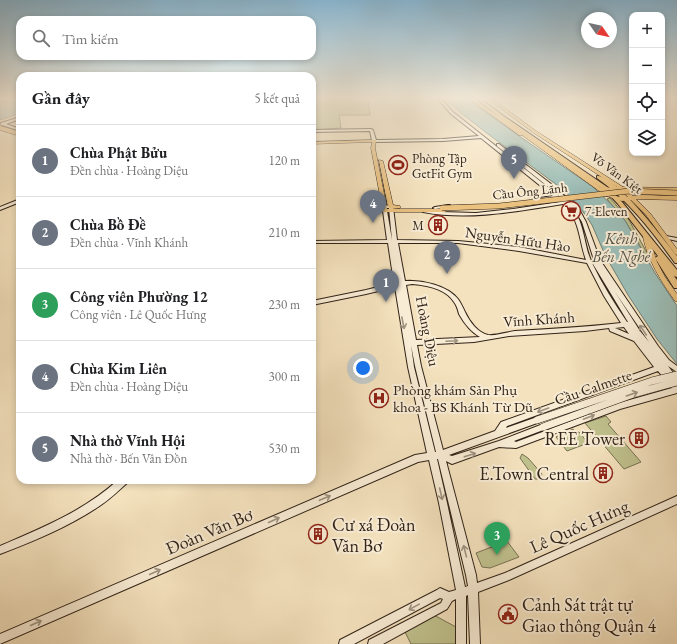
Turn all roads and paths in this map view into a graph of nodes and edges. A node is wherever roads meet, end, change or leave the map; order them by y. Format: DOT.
graph roads {
  1 [pos="5,129"];
  2 [pos="471,129"];
  3 [pos="475,129"];
  4 [pos="513,129"];
  5 [pos="517,129"];
  6 [pos="519,129"];
  7 [pos="525,129"];
  8 [pos="531,129"];
  9 [pos="316,131"];
  10 [pos="10,132"];
  11 [pos="16,132"];
  12 [pos="16,132"];
  13 [pos="476,133"];
  14 [pos="484,137"];
  15 [pos="472,138"];
  16 [pos="372,141"];
  17 [pos="316,142"];
  18 [pos="489,143"];
  19 [pos="536,144"];
  20 [pos="619,188"];
  21 [pos="645,189"];
  22 [pos="605,190"];
  23 [pos="677,192"];
  24 [pos="555,196"];
  25 [pos="642,197"];
  26 [pos="652,197"];
  27 [pos="546,198"];
  28 [pos="677,198"];
  29 [pos="618,200"];
  30 [pos="630,200"];
  31 [pos="16,202"];
  32 [pos="564,204"];
  33 [pos="552,205"];
  34 [pos="640,205"];
  35 [pos="435,208"];
  36 [pos="0,209"];
  37 [pos="388,209"];
  38 [pos="443,210"];
  39 [pos="425,211"];
  40 [pos="646,236"];
  41 [pos="666,237"];
  42 [pos="677,240"];
  43 [pos="392,241"];
  44 [pos="316,242"];
  45 [pos="677,253"];
  46 [pos="588,259"];
  47 [pos="598,260"];
  48 [pos="677,262"];
  49 [pos="677,275"];
  50 [pos="404,283"];
  51 [pos="396,284"];
  52 [pos="677,286"];
  53 [pos="677,298"];
  54 [pos="316,302"];
  55 [pos="618,313"];
  56 [pos="630,326"];
  57 [pos="610,328"];
  58 [pos="475,331"];
  59 [pos="490,338"];
  60 [pos="474,340"];
  61 [pos="637,341"];
  62 [pos="410,343"];
  63 [pos="659,368"];
  64 [pos="677,369"];
  65 [pos="677,375"];
  66 [pos="677,382"];
  67 [pos="677,390"];
  68 [pos="496,434"];
  69 [pos="499,444"];
  70 [pos="436,456"];
  71 [pos="120,484"];
  72 [pos="677,500"];
  73 [pos="0,550"];
  74 [pos="473,589"];
  75 [pos="460,593"];
  76 [pos="449,597"];
  77 [pos="396,617"];
  78 [pos="401,629"];
  79 [pos="0,639"];
  80 [pos="344,644"];
  81 [pos="373,644"];
  82 [pos="461,644"];
  83 [pos="475,644"];
  1 -- 10 [label="main road"];
  2 -- 13 [label="main road"];
  3 -- 14 [label="main road"];
  4 -- 19 [label="main road, Võ Văn Kiệt"];
  5 -- 19 [label="main road, Võ Văn Kiệt"];
  6 -- 22 [label="highway, Võ Văn Kiệt"];
  7 -- 20 [label="highway, Võ Văn Kiệt"];
  8 -- 20 [label="main road, Võ Văn Kiệt"];
  9 -- 16 [label="main road, Hoàng Diệu"];
  10 -- 11 [label="main road"];
  10 -- 12 [label="main road"];
  13 -- 14 [label="main road"];
  13 -- 15 [label="main road"];
  14 -- 15 [label="main road"];
  14 -- 18 [label="main road"];
  14 -- 47 [label="main road"];
  15 -- 16 [label="main road"];
  15 -- 18 [label="main road"];
  16 -- 17 [label="main road"];
  16 -- 37 [label="main road, Hoàng Diệu"];
  18 -- 24 [label="main road"];
  19 -- 22 [label="main road, Võ Văn Kiệt"];
  20 -- 21 [label="main road"];
  20 -- 22 [label="main road"];
  20 -- 30 [label="highway, Võ Văn Kiệt"];
  21 -- 23 [label="main road"];
  21 -- 26 [label="main road"];
  22 -- 29 [label="highway, Võ Văn Kiệt"];
  23 -- 38 [label="main road, Cầu Ông Lãnh, bridge"];
  24 -- 27 [label="main road"];
  24 -- 32 [label="main road"];
  25 -- 26 [label="main road"];
  25 -- 30 [label="main road"];
  25 -- 34 [label="main road"];
  26 -- 28 [label="main road"];
  27 -- 33 [label="main road"];
  27 -- 35 [label="main road"];
  29 -- 30 [label="highway"];
  29 -- 40 [label="highway, Võ Văn Kiệt"];
  30 -- 34 [label="main road, Võ Văn Kiệt"];
  30 -- 48 [label="highway, Võ Văn Kiệt"];
  31 -- 36 [label="main road"];
  32 -- 33 [label="main road"];
  32 -- 46 [label="main road"];
  33 -- 39 [label="main road"];
  34 -- 41 [label="main road, Võ Văn Kiệt"];
  35 -- 37 [label="main road, Cầu Ông Lãnh"];
  35 -- 38 [label="main road, Cầu Ông Lãnh"];
  37 -- 39 [label="main road, Cầu Ông Lãnh"];
  37 -- 43 [label="main road, Hoàng Diệu"];
  38 -- 39 [label="main road, Cầu Ông Lãnh"];
  40 -- 49 [label="highway, Võ Văn Kiệt"];
  40 -- 52 [label="highway"];
  40 -- 53 [label="main road, Võ Văn Kiệt"];
  41 -- 42 [label="main road"];
  41 -- 45 [label="main road, Võ Văn Kiệt"];
  43 -- 44 [label="main road, Nguyễn Hữu Hào"];
  43 -- 46 [label="main road, Nguyễn Hữu Hào"];
  43 -- 50 [label="main road, Hoàng Diệu"];
  43 -- 51 [label="main road, Hoàng Diệu"];
  46 -- 55 [label="main road"];
  47 -- 56 [label="main road"];
  64 -- 47 [label="main road, one-way"];
  50 -- 51 [label="main road, Vĩnh Khánh"];
  50 -- 58 [label="main road, Vĩnh Khánh"];
  50 -- 62 [label="main road, Hoàng Diệu"];
  51 -- 54 [label="main road, Vĩnh Khánh"];
  51 -- 62 [label="main road, Hoàng Diệu, one-way"];
  55 -- 56 [label="main road"];
  55 -- 57 [label="main road"];
  56 -- 57 [label="main road, Vĩnh Khánh"];
  56 -- 61 [label="main road"];
  56 -- 66 [label="main road"];
  57 -- 59 [label="main road, Vĩnh Khánh"];
  57 -- 61 [label="main road"];
  58 -- 59 [label="main road, Vĩnh Khánh"];
  58 -- 60 [label="main road"];
  59 -- 60 [label="main road, Vĩnh Khánh"];
  62 -- 60 [label="main road, Vĩnh Khánh, one-way"];
  61 -- 63 [label="main road"];
  62 -- 70 [label="main road, Hoàng Diệu"];
  63 -- 67 [label="main road"];
  63 -- 68 [label="main road, Đoàn Văn Bơ, one-way"];
  65 -- 68 [label="main road, Cầu Calmette, bridge"];
  69 -- 66 [label="main road, Cầu Calmette, one-way, bridge"];
  69 -- 67 [label="main road, Đoàn Văn Bơ, one-way"];
  68 -- 70 [label="main road, Đoàn Văn Bơ"];
  70 -- 69 [label="main road, Đoàn Văn Bơ, one-way"];
  74 -- 70 [label="main road, Hoàng Diệu, one-way"];
  70 -- 75 [label="main road, Hoàng Diệu, one-way"];
  79 -- 70 [label="main road, Đoàn Văn Bơ, one-way"];
  71 -- 73 [label="main road"];
  72 -- 74 [label="main road, Lê Quốc Hưng"];
  74 -- 75 [label="main road, Lê Quốc Hưng"];
  74 -- 83 [label="main road, Hoàng Diệu"];
  75 -- 76 [label="main road, Lê Quốc Hưng"];
  75 -- 82 [label="main road, Hoàng Diệu"];
  76 -- 77 [label="main road, Lê Quốc Hưng, one-way"];
  76 -- 78 [label="main road, Lê Quốc Hưng"];
  77 -- 78 [label="main road"];
  77 -- 80 [label="main road, Lê Quốc Hưng"];
  78 -- 81 [label="main road, Lê Quốc Hưng"];
}
